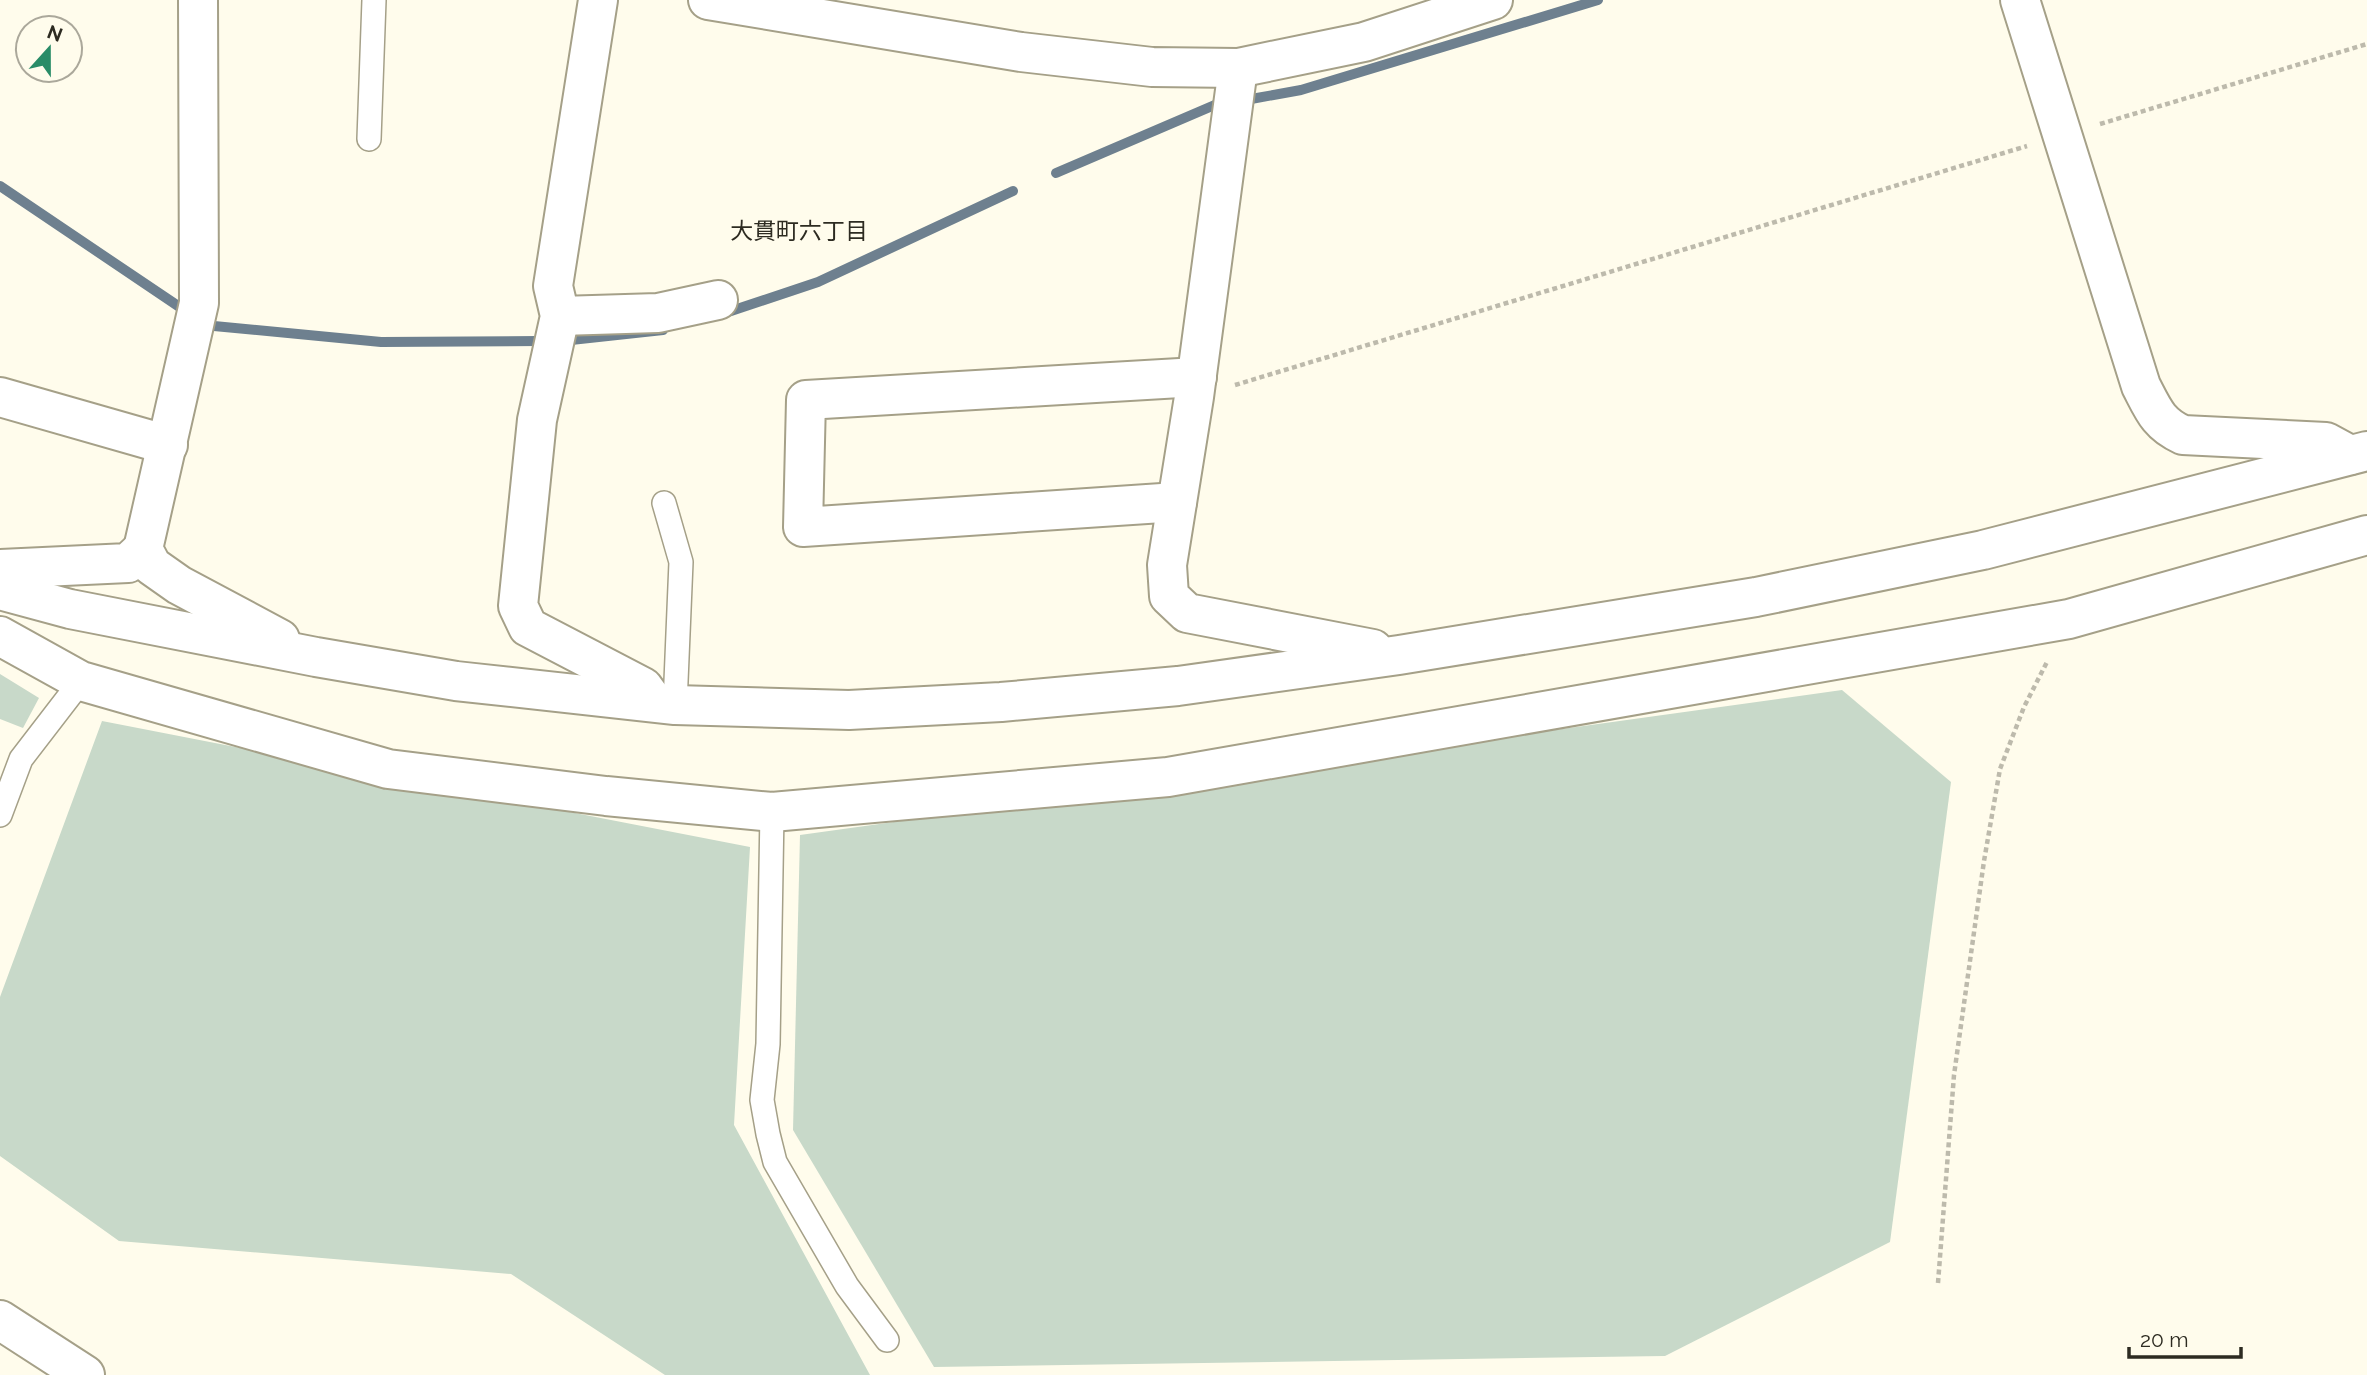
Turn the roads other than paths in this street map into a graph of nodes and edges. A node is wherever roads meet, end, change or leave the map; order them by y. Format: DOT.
graph roads {
  1 [pos="198,0"];
  2 [pos="374,0"];
  3 [pos="598,0"];
  4 [pos="708,0"];
  5 [pos="1493,0"];
  6 [pos="2021,0"];
  7 [pos="1238,68"];
  8 [pos="369,139"];
  9 [pos="718,300"];
  10 [pos="561,316"];
  11 [pos="1195,387"];
  12 [pos="0,397"];
  13 [pos="168,445"];
  14 [pos="2359,454"];
  15 [pos="1177,502"];
  16 [pos="664,503"];
  17 [pos="2367,535"];
  18 [pos="143,549"];
  19 [pos="0,569"];
  20 [pos="0,590"];
  21 [pos="0,636"];
  22 [pos="1399,655"];
  23 [pos="316,657"];
  24 [pos="81,681"];
  25 [pos="664,704"];
  26 [pos="772,812"];
  27 [pos="0,815"];
  28 [pos="0,1320"];
  29 [pos="887,1340"];
  30 [pos="85,1375"];
  1 -- 13 [label="street"];
  2 -- 8 [label="lane"];
  3 -- 10 [label="street"];
  4 -- 7 [label="street"];
  5 -- 7 [label="street"];
  6 -- 14 [label="street"];
  7 -- 11 [label="street"];
  9 -- 10 [label="street"];
  10 -- 25 [label="street"];
  11 -- 15 [label="street"];
  11 -- 15 [label="street"];
  12 -- 13 [label="street"];
  13 -- 18 [label="street"];
  14 -- 22 [label="street"];
  15 -- 22 [label="street"];
  16 -- 25 [label="lane"];
  17 -- 26 [label="street"];
  18 -- 19 [label="street"];
  18 -- 23 [label="street"];
  20 -- 23 [label="street"];
  21 -- 24 [label="street"];
  22 -- 25 [label="street"];
  23 -- 25 [label="street"];
  24 -- 26 [label="street"];
  24 -- 27 [label="lane"];
  26 -- 29 [label="lane"];
  28 -- 30 [label="street"];
}
